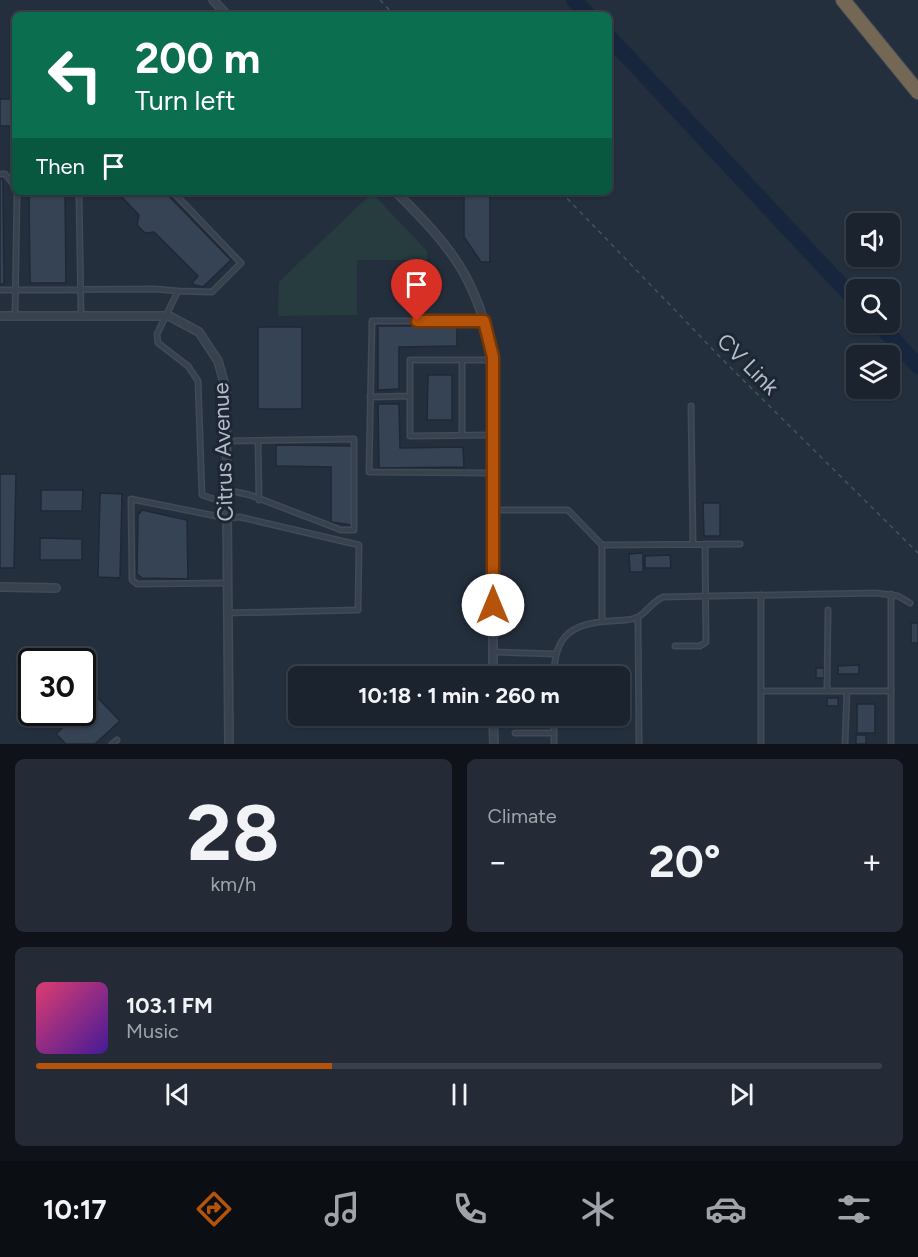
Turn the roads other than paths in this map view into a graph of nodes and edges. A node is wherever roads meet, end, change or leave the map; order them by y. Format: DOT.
graph roads {
  1 [pos="213,0"];
  2 [pos="843,0"];
  3 [pos="224,12"];
  4 [pos="918,92"];
  5 [pos="0,174"];
  6 [pos="12,182"];
  7 [pos="17,195"];
  8 [pos="80,195"];
  9 [pos="176,195"];
  10 [pos="399,195"];
  11 [pos="15,288"];
  12 [pos="81,289"];
  13 [pos="0,290"];
  14 [pos="178,291"];
  15 [pos="0,315"];
  16 [pos="15,316"];
  17 [pos="81,316"];
  18 [pos="168,316"];
  19 [pos="484,321"];
  20 [pos="462,360"];
  21 [pos="493,360"];
  22 [pos="410,396"];
  23 [pos="370,397"];
  24 [pos="691,406"];
  25 [pos="462,435"];
  26 [pos="493,435"];
  27 [pos="226,441"];
  28 [pos="258,441"];
  29 [pos="493,472"];
  30 [pos="226,490"];
  31 [pos="260,500"];
  32 [pos="226,503"];
  33 [pos="493,510"];
  34 [pos="226,518"];
  35 [pos="693,544"];
  36 [pos="705,544"];
  37 [pos="740,544"];
  38 [pos="603,545"];
  39 [pos="226,583"];
  40 [pos="0,586"];
  41 [pos="56,588"];
  42 [pos="891,594"];
  43 [pos="761,595"];
  44 [pos="706,596"];
  45 [pos="910,603"];
  46 [pos="828,610"];
  47 [pos="227,613"];
  48 [pos="638,617"];
  49 [pos="603,621"];
  50 [pos="675,646"];
  51 [pos="493,652"];
  52 [pos="555,654"];
  53 [pos="494,666"];
  54 [pos="554,666"];
  55 [pos="761,691"];
  56 [pos="827,691"];
  57 [pos="846,691"];
  58 [pos="891,691"];
  59 [pos="494,726"];
  60 [pos="554,726"];
  61 [pos="515,733"];
  62 [pos="554,733"];
  63 [pos="117,740"];
  64 [pos="112,744"];
  65 [pos="229,744"];
  66 [pos="494,744"];
  67 [pos="554,744"];
  68 [pos="639,744"];
  69 [pos="761,744"];
  70 [pos="845,744"];
  71 [pos="891,744"];
  1 -- 3 [label="street"];
  2 -- 4 [label="highway"];
  5 -- 6 [label="lane"];
  7 -- 11 [label="lane"];
  8 -- 12 [label="lane"];
  9 -- 14 [label="lane"];
  10 -- 19 [label="street"];
  11 -- 12 [label="lane"];
  11 -- 13 [label="lane"];
  11 -- 16 [label="lane"];
  12 -- 14 [label="lane"];
  12 -- 17 [label="lane"];
  14 -- 18 [label="lane"];
  15 -- 16 [label="street, Citrus Avenue"];
  16 -- 17 [label="street, Citrus Avenue"];
  17 -- 18 [label="street, Citrus Avenue"];
  18 -- 27 [label="street, Citrus Avenue"];
  18 -- 32 [label="lane"];
  19 -- 21 [label="street"];
  19 -- 23 [label="lane"];
  20 -- 21 [label="lane"];
  20 -- 22 [label="lane"];
  20 -- 25 [label="lane"];
  21 -- 26 [label="street"];
  22 -- 23 [label="lane"];
  22 -- 25 [label="lane"];
  23 -- 29 [label="lane"];
  24 -- 35 [label="lane"];
  25 -- 26 [label="lane"];
  26 -- 29 [label="street"];
  27 -- 28 [label="lane"];
  27 -- 30 [label="street, Citrus Avenue"];
  28 -- 31 [label="lane"];
  28 -- 31 [label="lane"];
  29 -- 33 [label="street"];
  30 -- 31 [label="lane"];
  30 -- 32 [label="street, Citrus Avenue"];
  32 -- 34 [label="street, Citrus Avenue"];
  33 -- 38 [label="lane"];
  33 -- 51 [label="street"];
  34 -- 39 [label="street, Citrus Avenue"];
  34 -- 39 [label="lane"];
  34 -- 47 [label="lane"];
  35 -- 36 [label="lane"];
  35 -- 38 [label="lane"];
  36 -- 37 [label="lane"];
  36 -- 44 [label="lane"];
  38 -- 49 [label="lane"];
  39 -- 47 [label="street, Citrus Avenue"];
  40 -- 41 [label="street"];
  42 -- 43 [label="lane"];
  42 -- 45 [label="lane"];
  42 -- 58 [label="lane"];
  43 -- 44 [label="lane"];
  43 -- 55 [label="lane"];
  44 -- 48 [label="lane"];
  44 -- 50 [label="lane"];
  46 -- 56 [label="lane"];
  47 -- 65 [label="street, Citrus Avenue"];
  48 -- 49 [label="lane"];
  48 -- 68 [label="lane"];
  49 -- 52 [label="lane"];
  51 -- 52 [label="lane"];
  51 -- 53 [label="street"];
  52 -- 54 [label="lane"];
  55 -- 56 [label="lane"];
  55 -- 69 [label="lane"];
  56 -- 57 [label="lane"];
  57 -- 58 [label="lane"];
  57 -- 70 [label="lane"];
  58 -- 71 [label="lane"];
  59 -- 66 [label="street"];
  60 -- 62 [label="lane"];
  61 -- 62 [label="lane"];
  62 -- 67 [label="lane"];
  63 -- 64 [label="lane"];
}
